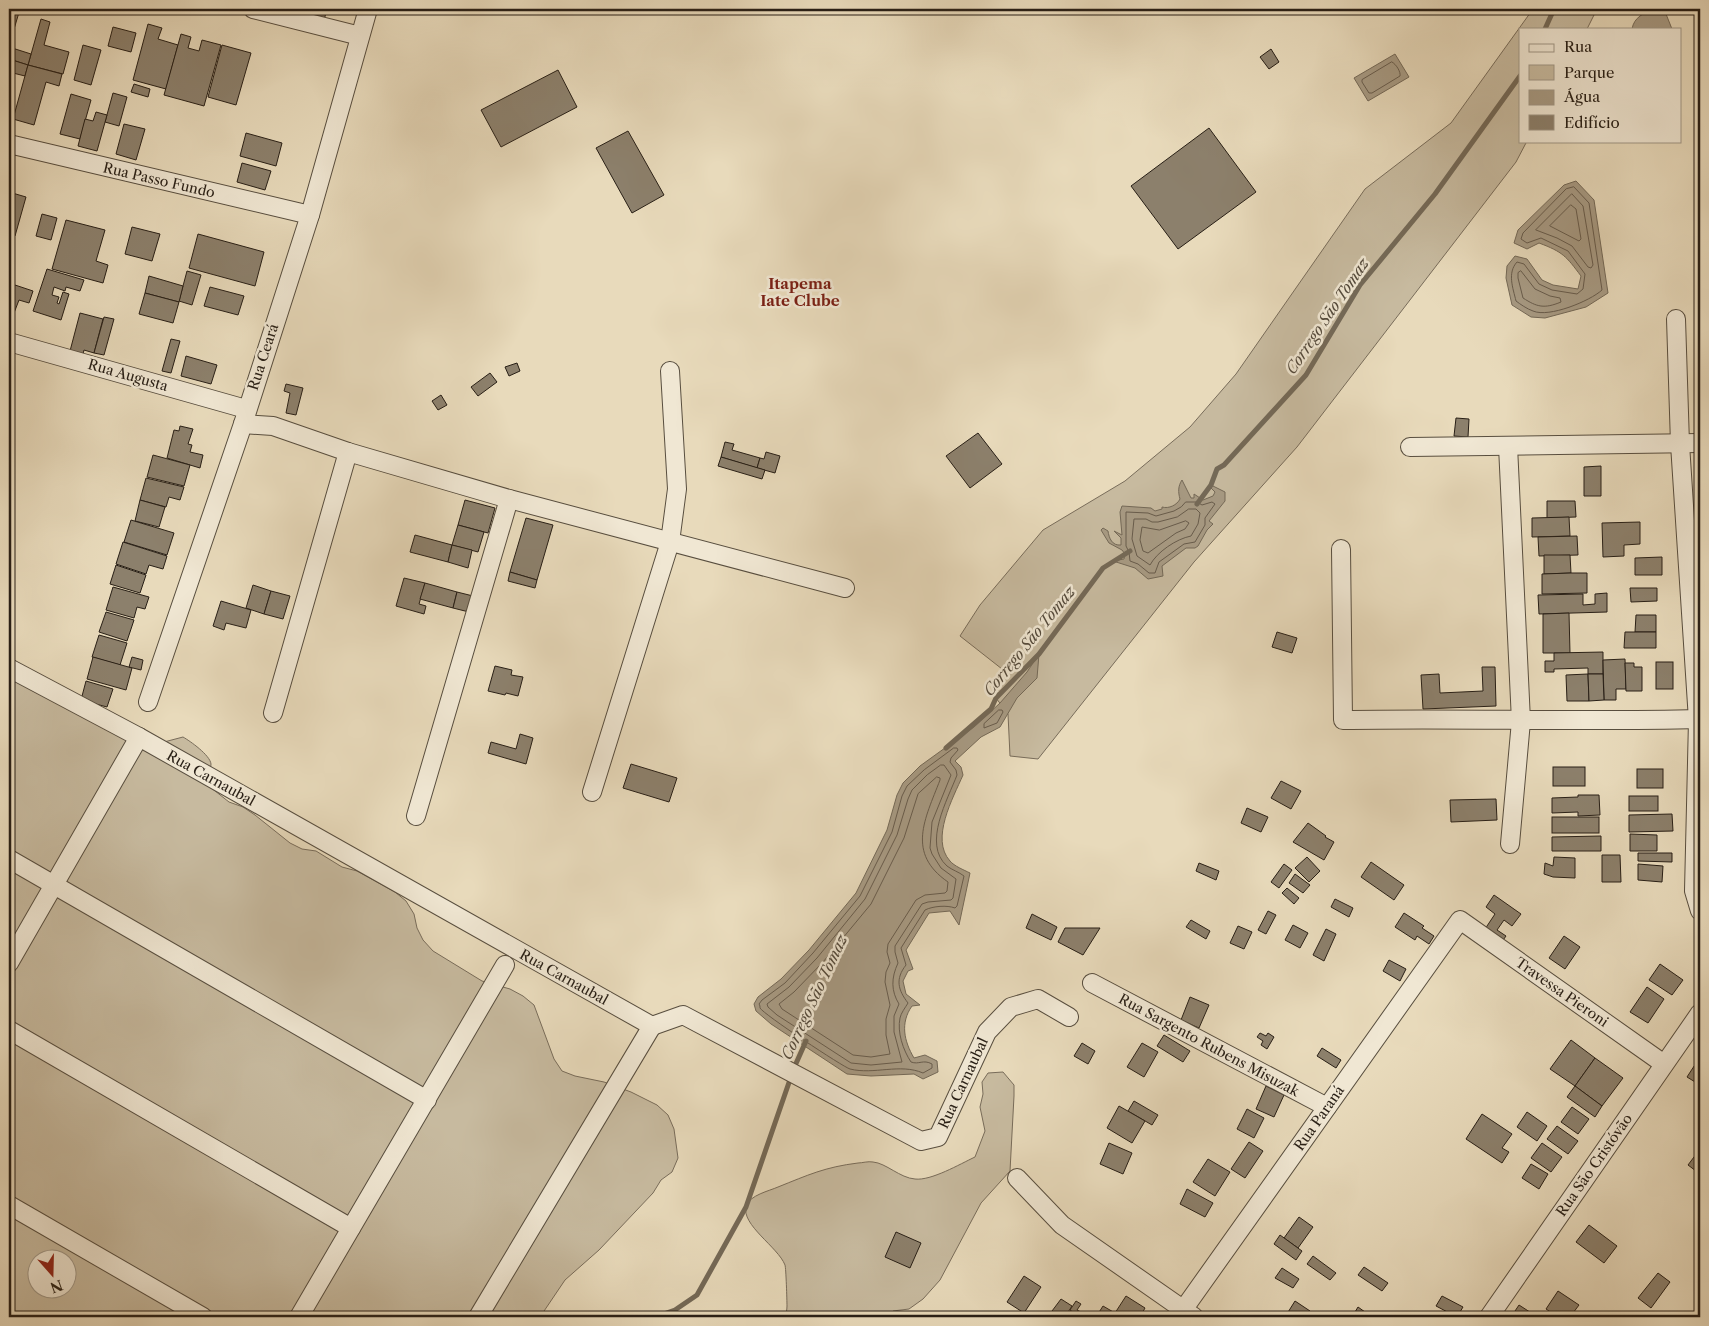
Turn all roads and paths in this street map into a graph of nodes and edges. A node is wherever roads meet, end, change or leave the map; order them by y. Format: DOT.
graph roads {
  1 [pos="253,9"];
  2 [pos="368,9"];
  3 [pos="360,36"];
  4 [pos="9,144"];
  5 [pos="310,216"];
  6 [pos="1676,319"];
  7 [pos="9,342"];
  8 [pos="670,371"];
  9 [pos="245,416"];
  10 [pos="1700,443"];
  11 [pos="1680,444"];
  12 [pos="1508,446"];
  13 [pos="1410,447"];
  14 [pos="348,452"];
  15 [pos="508,499"];
  16 [pos="670,542"];
  17 [pos="1341,549"];
  18 [pos="845,588"];
  19 [pos="9,668"];
  20 [pos="148,702"];
  21 [pos="273,713"];
  22 [pos="1699,720"];
  23 [pos="1521,721"];
  24 [pos="139,737"];
  25 [pos="592,792"];
  26 [pos="416,816"];
  27 [pos="1510,844"];
  28 [pos="9,859"];
  29 [pos="54,885"];
  30 [pos="1700,911"];
  31 [pos="1460,920"];
  32 [pos="9,963"];
  33 [pos="505,965"];
  34 [pos="1092,983"];
  35 [pos="1700,1013"];
  36 [pos="1069,1016"];
  37 [pos="652,1026"];
  38 [pos="9,1030"];
  39 [pos="1664,1064"];
  40 [pos="426,1100"];
  41 [pos="1326,1108"];
  42 [pos="1017,1178"];
  43 [pos="9,1205"];
  44 [pos="351,1228"];
  45 [pos="1185,1315"];
  46 [pos="203,1317"];
  47 [pos="299,1317"];
  48 [pos="478,1317"];
  49 [pos="1489,1317"];
  1 -- 3 [label="street"];
  2 -- 3 [label="street, Rua Ceará"];
  3 -- 5 [label="street, Rua Ceará"];
  4 -- 5 [label="street, Rua Passo Fundo"];
  5 -- 9 [label="street, Rua Ceará"];
  6 -- 11 [label="street"];
  7 -- 9 [label="street, Rua Augusta"];
  8 -- 16 [label="street"];
  9 -- 14 [label="street, Rua Augusta"];
  9 -- 20 [label="street, Rua Ceará"];
  10 -- 11 [label="street"];
  11 -- 12 [label="street"];
  11 -- 22 [label="street"];
  12 -- 13 [label="street"];
  12 -- 23 [label="street"];
  14 -- 15 [label="street, Rua Augusta"];
  14 -- 21 [label="street"];
  15 -- 16 [label="street, Rua Augusta"];
  15 -- 26 [label="street"];
  16 -- 18 [label="street, Rua Augusta"];
  16 -- 25 [label="street"];
  17 -- 23 [label="street"];
  19 -- 24 [label="street, Rua Carnaubal"];
  22 -- 23 [label="street"];
  22 -- 30 [label="street"];
  23 -- 27 [label="street"];
  24 -- 29 [label="street"];
  24 -- 37 [label="street, Rua Carnaubal"];
  28 -- 29 [label="street"];
  29 -- 32 [label="street"];
  29 -- 40 [label="street"];
  31 -- 39 [label="street, Travessa Pieroni"];
  31 -- 41 [label="street, Rua Paraná"];
  33 -- 40 [label="street"];
  34 -- 41 [label="street, Rua Sargento Rubens Misuzak"];
  35 -- 39 [label="street, Rua São Cristóvão"];
  36 -- 37 [label="street, Rua Carnaubal"];
  37 -- 48 [label="street"];
  38 -- 44 [label="street"];
  39 -- 49 [label="street, Rua São Cristóvão"];
  40 -- 44 [label="street"];
  41 -- 45 [label="street, Rua Paraná"];
  42 -- 45 [label="street"];
  43 -- 46 [label="street"];
  44 -- 47 [label="street"];
}
